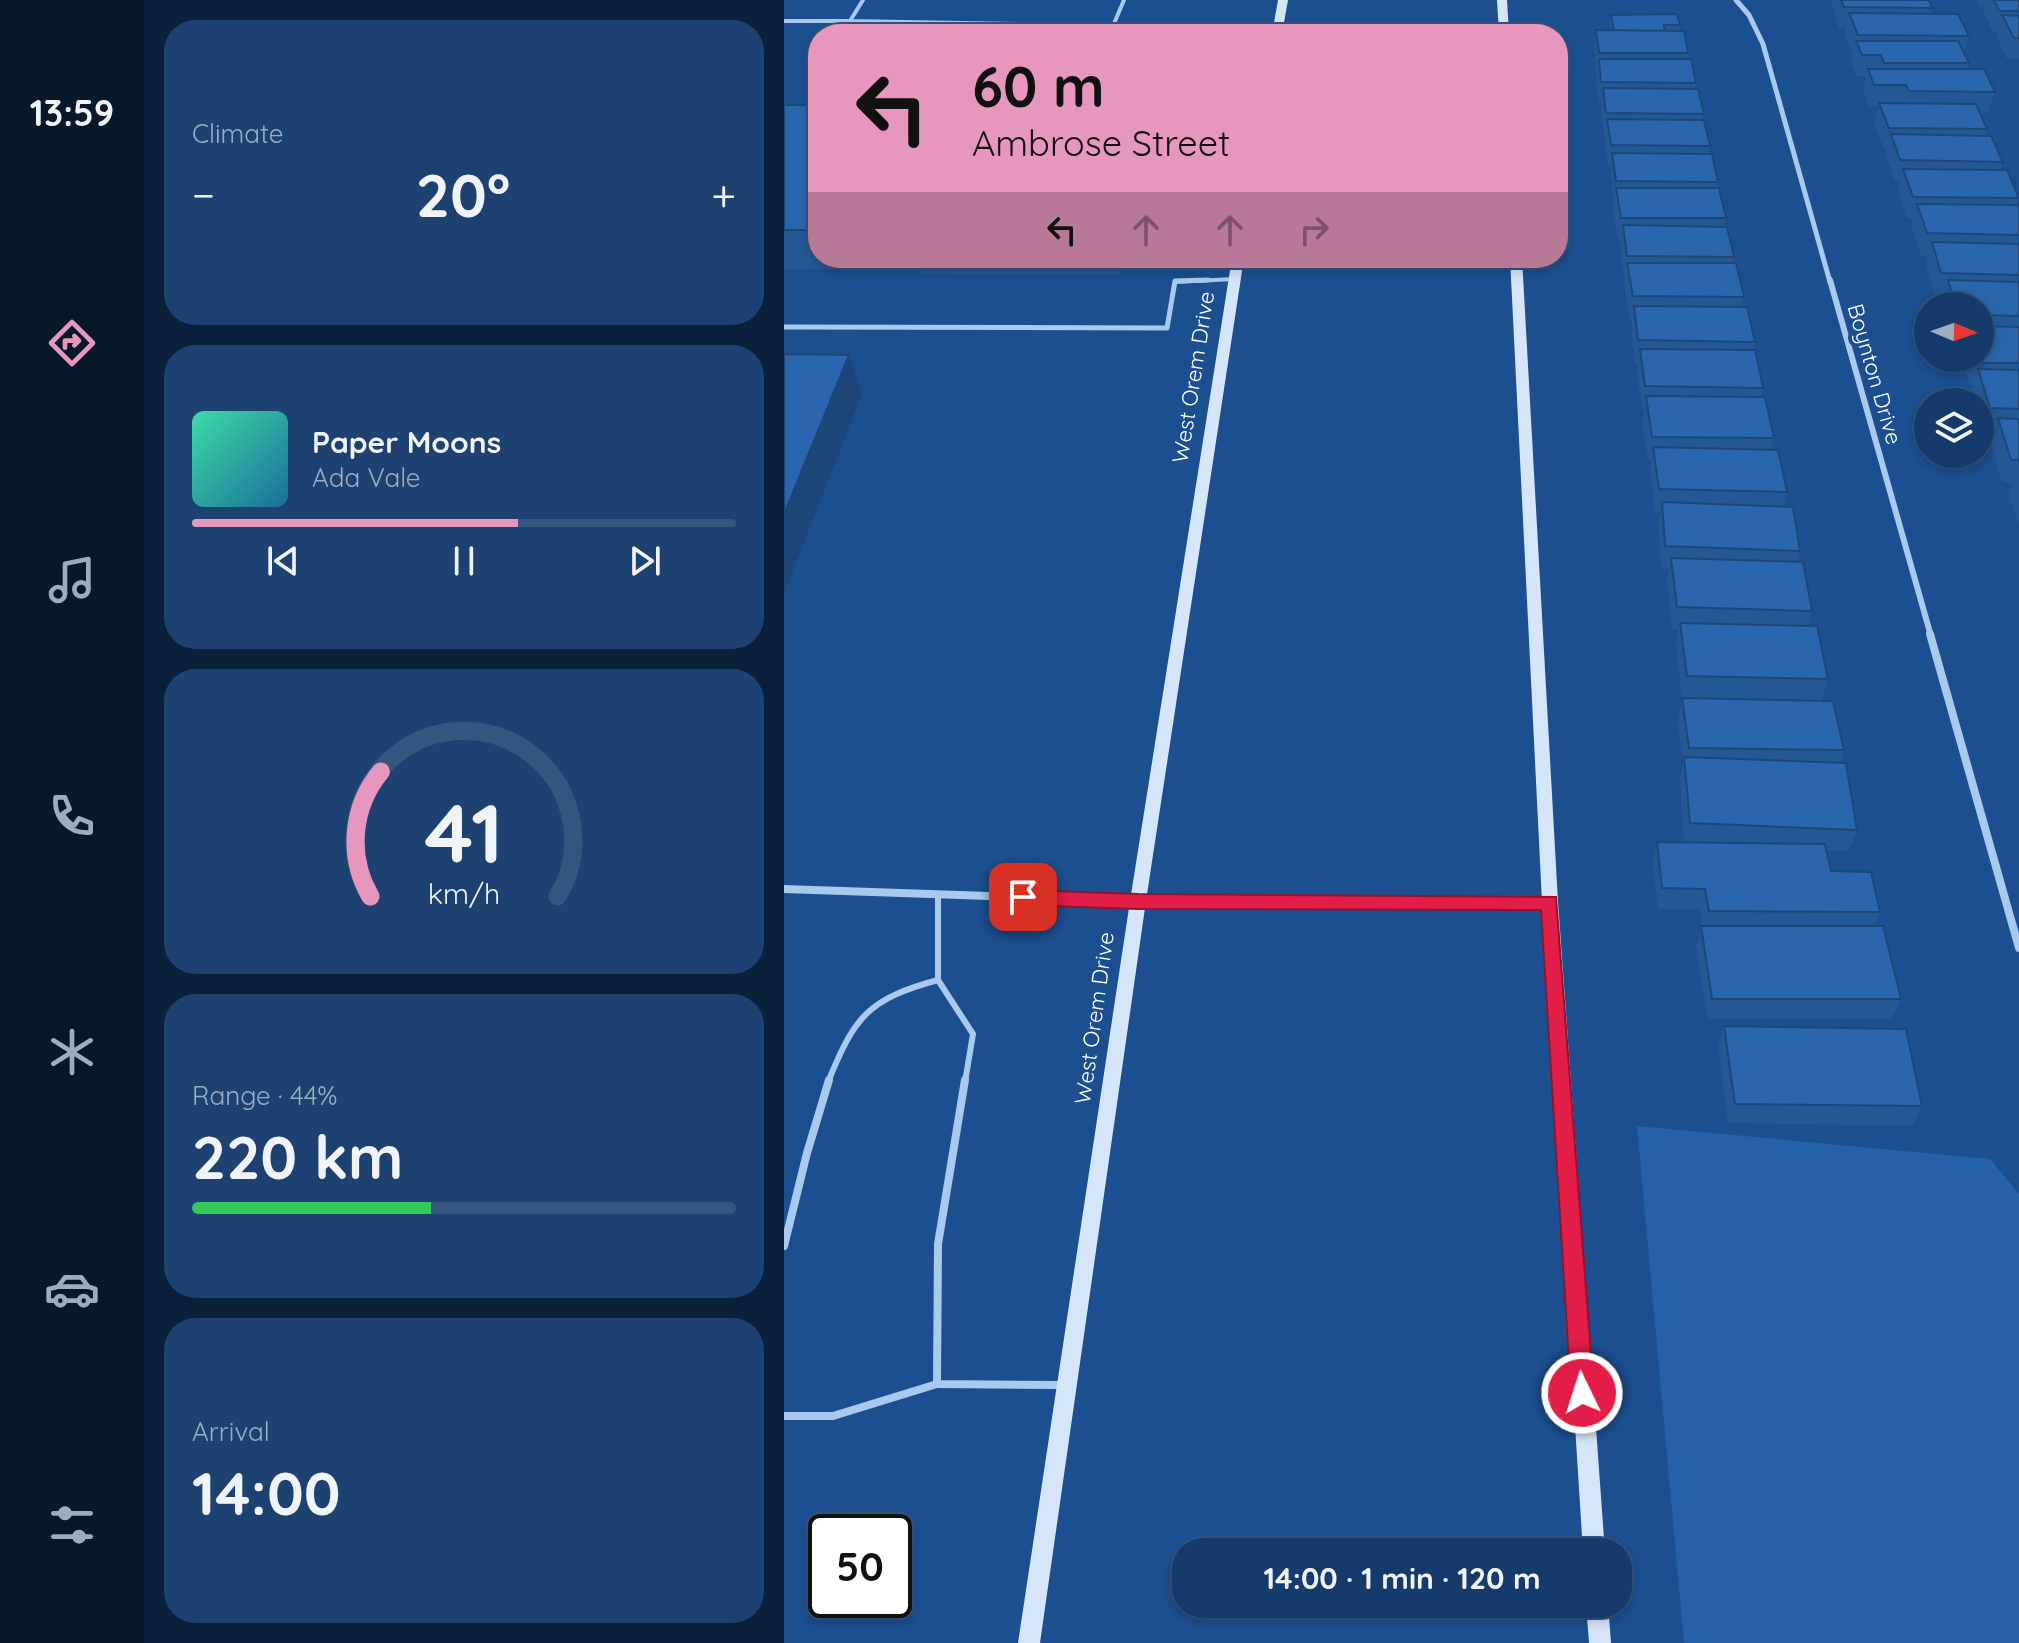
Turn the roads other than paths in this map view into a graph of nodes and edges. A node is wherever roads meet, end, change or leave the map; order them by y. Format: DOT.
graph roads {
  1 [pos="863,0"];
  2 [pos="1124,0"];
  3 [pos="1283,0"];
  4 [pos="1502,0"];
  5 [pos="1736,0"];
  6 [pos="784,21"];
  7 [pos="850,21"];
  8 [pos="880,22"];
  9 [pos="973,23"];
  10 [pos="1020,24"];
  11 [pos="1114,24"];
  12 [pos="1279,24"];
  13 [pos="1503,24"];
  14 [pos="1236,268"];
  15 [pos="1517,268"];
  16 [pos="1234,279"];
  17 [pos="784,327"];
  18 [pos="784,889"];
  19 [pos="938,894"];
  20 [pos="1138,901"];
  21 [pos="1550,902"];
  22 [pos="2019,948"];
  23 [pos="938,980"];
  24 [pos="784,1246"];
  25 [pos="937,1384"];
  26 [pos="1067,1385"];
  27 [pos="784,1416"];
  28 [pos="1593,1538"];
  29 [pos="1598,1618"];
  30 [pos="1029,1643"];
  31 [pos="1600,1643"];
  1 -- 7 [label="lane"];
  2 -- 11 [label="lane"];
  3 -- 12 [label="main road"];
  4 -- 13 [label="main road"];
  5 -- 22 [label="street, Boynton Drive"];
  6 -- 7 [label="lane"];
  7 -- 8 [label="lane"];
  8 -- 9 [label="lane"];
  9 -- 10 [label="lane"];
  14 -- 16 [label="main road, West Orem Drive"];
  15 -- 21 [label="main road"];
  16 -- 17 [label="lane"];
  16 -- 20 [label="main road, West Orem Drive"];
  18 -- 19 [label="street"];
  19 -- 20 [label="street"];
  19 -- 23 [label="lane"];
  20 -- 21 [label="street"];
  20 -- 26 [label="main road, West Orem Drive"];
  21 -- 28 [label="main road"];
  23 -- 24 [label="lane"];
  23 -- 25 [label="lane"];
  25 -- 26 [label="lane"];
  25 -- 27 [label="lane"];
  26 -- 30 [label="main road, West Orem Drive"];
  29 -- 31 [label="main road"];
}
